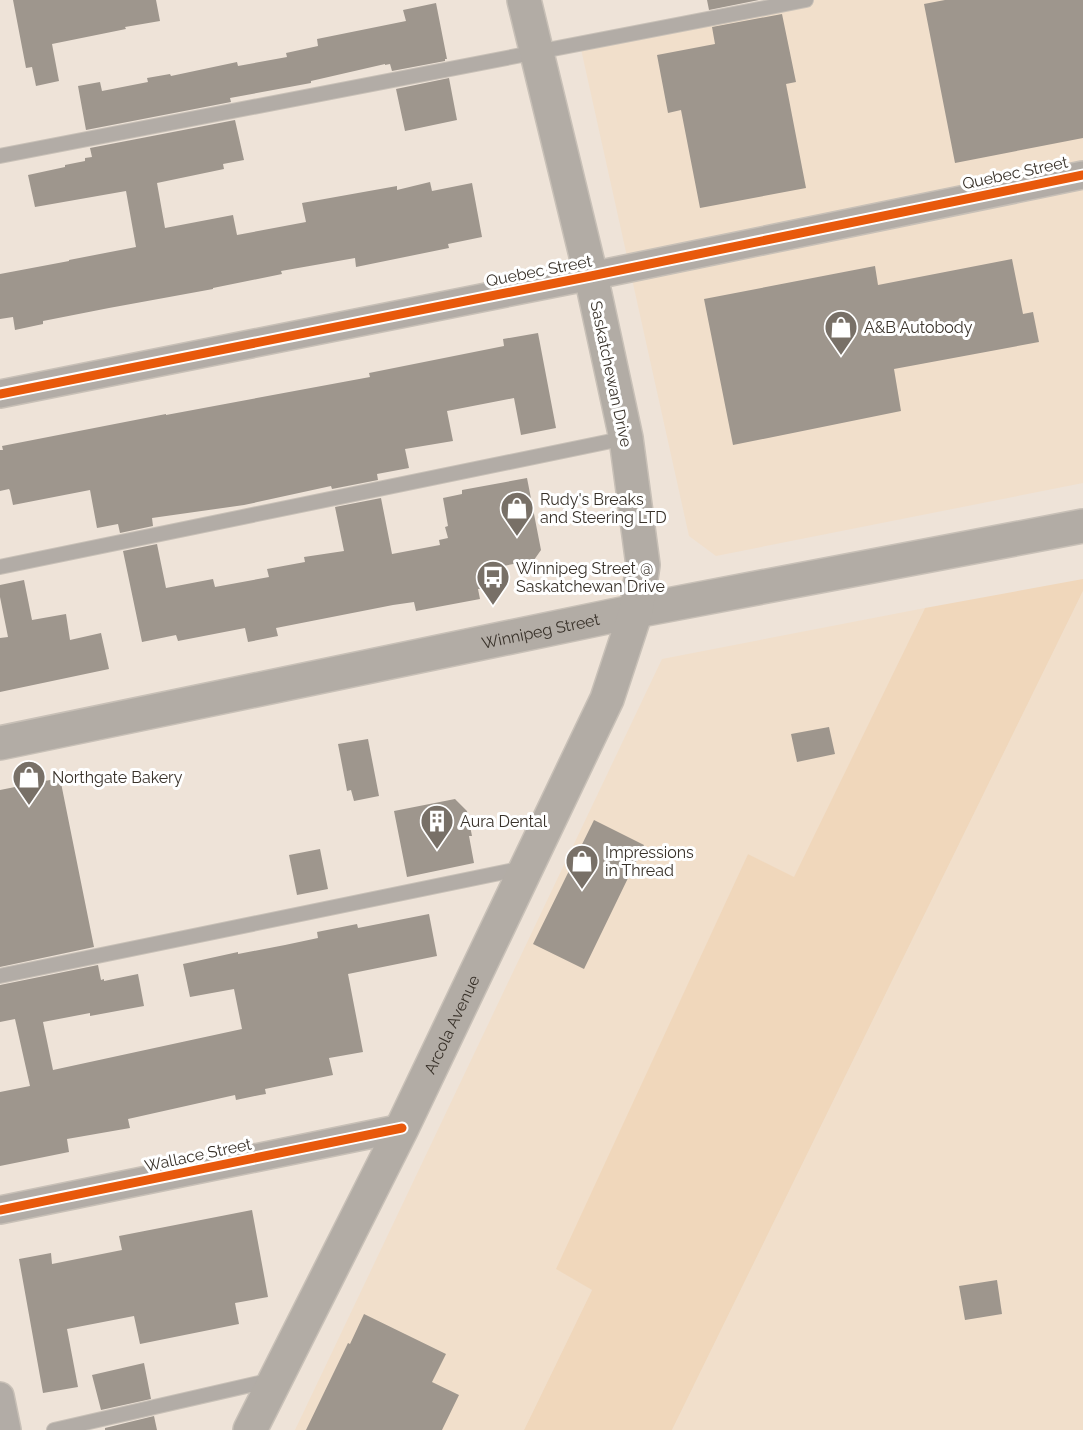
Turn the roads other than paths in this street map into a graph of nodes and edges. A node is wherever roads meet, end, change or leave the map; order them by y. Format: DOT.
graph roads {
  1 [pos="524,0"];
  2 [pos="806,0"];
  3 [pos="536,53"];
  4 [pos="0,156"];
  5 [pos="1083,175"];
  6 [pos="591,276"];
  7 [pos="0,394"];
  8 [pos="626,438"];
  9 [pos="1083,526"];
  10 [pos="0,567"];
  11 [pos="636,611"];
  12 [pos="0,743"];
  13 [pos="526,868"];
  14 [pos="0,976"];
  15 [pos="402,1128"];
  16 [pos="0,1210"];
  17 [pos="274,1379"];
  18 [pos="0,1396"];
  19 [pos="7,1430"];
  20 [pos="54,1430"];
  21 [pos="250,1430"];
  1 -- 3 [label="main road, Saskatchewan Drive"];
  2 -- 3 [label="lane"];
  3 -- 4 [label="lane"];
  3 -- 6 [label="main road, Saskatchewan Drive"];
  5 -- 6 [label="street, Quebec Street"];
  6 -- 7 [label="street, Quebec Street"];
  6 -- 8 [label="main road, Saskatchewan Drive"];
  8 -- 10 [label="lane"];
  8 -- 11 [label="main road, Saskatchewan Drive"];
  9 -- 11 [label="main road, Winnipeg Street"];
  11 -- 12 [label="main road, Winnipeg Street"];
  11 -- 13 [label="main road, Arcola Avenue"];
  13 -- 14 [label="lane"];
  13 -- 15 [label="main road, Arcola Avenue"];
  15 -- 16 [label="street, Wallace Street"];
  15 -- 17 [label="main road, Arcola Avenue"];
  17 -- 20 [label="lane"];
  17 -- 21 [label="main road, Arcola Avenue"];
  18 -- 19 [label="street"];
}
